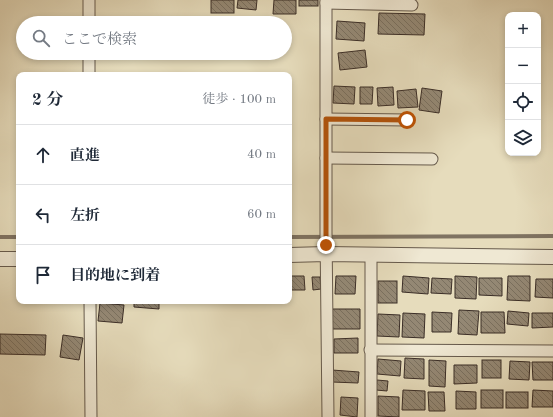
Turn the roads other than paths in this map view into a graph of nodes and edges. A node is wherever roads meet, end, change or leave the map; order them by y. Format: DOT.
graph roads {
  1 [pos="89,0"];
  2 [pos="326,2"];
  3 [pos="412,5"];
  4 [pos="89,16"];
  5 [pos="89,60"];
  6 [pos="89,72"];
  7 [pos="326,119"];
  8 [pos="407,120"];
  9 [pos="326,158"];
  10 [pos="432,159"];
  11 [pos="326,243"];
  12 [pos="292,254"];
  13 [pos="371,254"];
  14 [pos="553,257"];
  15 [pos="0,259"];
  16 [pos="16,259"];
  17 [pos="90,304"];
  18 [pos="370,350"];
  19 [pos="553,351"];
  20 [pos="91,417"];
  21 [pos="328,417"];
  22 [pos="371,417"];
  1 -- 4 [label="street"];
  2 -- 3 [label="street"];
  2 -- 7 [label="street"];
  5 -- 6 [label="street"];
  7 -- 8 [label="street"];
  7 -- 9 [label="street"];
  9 -- 10 [label="street"];
  9 -- 11 [label="street"];
  11 -- 12 [label="street"];
  11 -- 13 [label="street"];
  11 -- 21 [label="street"];
  13 -- 14 [label="street"];
  13 -- 18 [label="street"];
  15 -- 16 [label="street"];
  17 -- 20 [label="street"];
  18 -- 19 [label="street"];
  18 -- 22 [label="street"];
}
